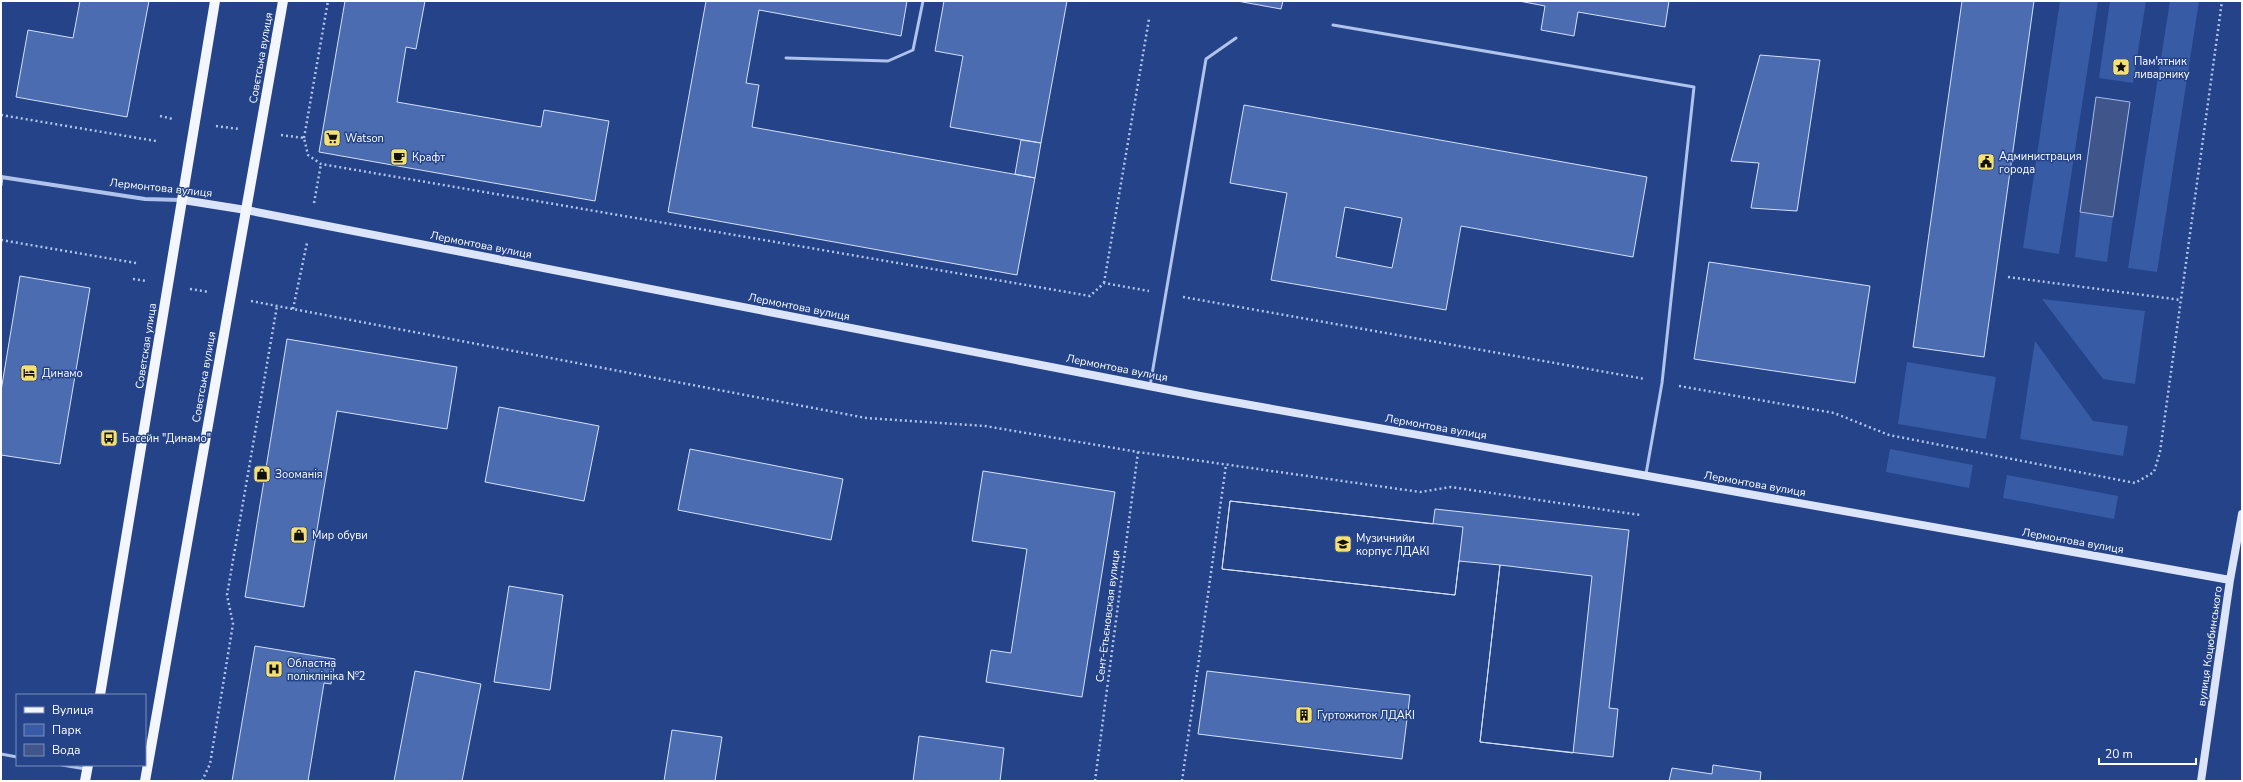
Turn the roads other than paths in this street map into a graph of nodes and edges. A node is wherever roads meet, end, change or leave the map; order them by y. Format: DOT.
graph roads {
  1 [pos="215,1"];
  2 [pos="283,1"];
  3 [pos="923,1"];
  4 [pos="1333,25"];
  5 [pos="1236,38"];
  6 [pos="786,58"];
  7 [pos="2,177"];
  8 [pos="1,185"];
  9 [pos="183,200"];
  10 [pos="246,210"];
  11 [pos="1150,386"];
  12 [pos="1645,476"];
  13 [pos="2242,514"];
  14 [pos="2230,580"];
  15 [pos="100,694"];
  16 [pos="1,754"];
  17 [pos="16,757"];
  18 [pos="75,766"];
  19 [pos="88,767"];
  20 [pos="85,781"];
  21 [pos="145,781"];
  22 [pos="2201,781"];
  1 -- 9 [label="main road, Советская улица"];
  2 -- 10 [label="main road, Совєтська вулиця"];
  3 -- 6 [label="lane"];
  4 -- 12 [label="lane"];
  5 -- 11 [label="lane"];
  7 -- 8 [label="lane"];
  7 -- 9 [label="street, Лермонтова вулиця"];
  9 -- 10 [label="street, Лермонтова вулиця"];
  9 -- 15 [label="main road, Советская улица"];
  10 -- 11 [label="street, Лермонтова вулиця"];
  10 -- 21 [label="main road, Совєтська вулиця"];
  11 -- 12 [label="street, Лермонтова вулиця"];
  12 -- 14 [label="street, Лермонтова вулиця"];
  13 -- 14 [label="street, вулиця Коцюбинського"];
  14 -- 22 [label="street, вулиця Коцюбинського"];
  16 -- 17 [label="lane"];
  18 -- 19 [label="lane"];
  19 -- 20 [label="main road"];
}
